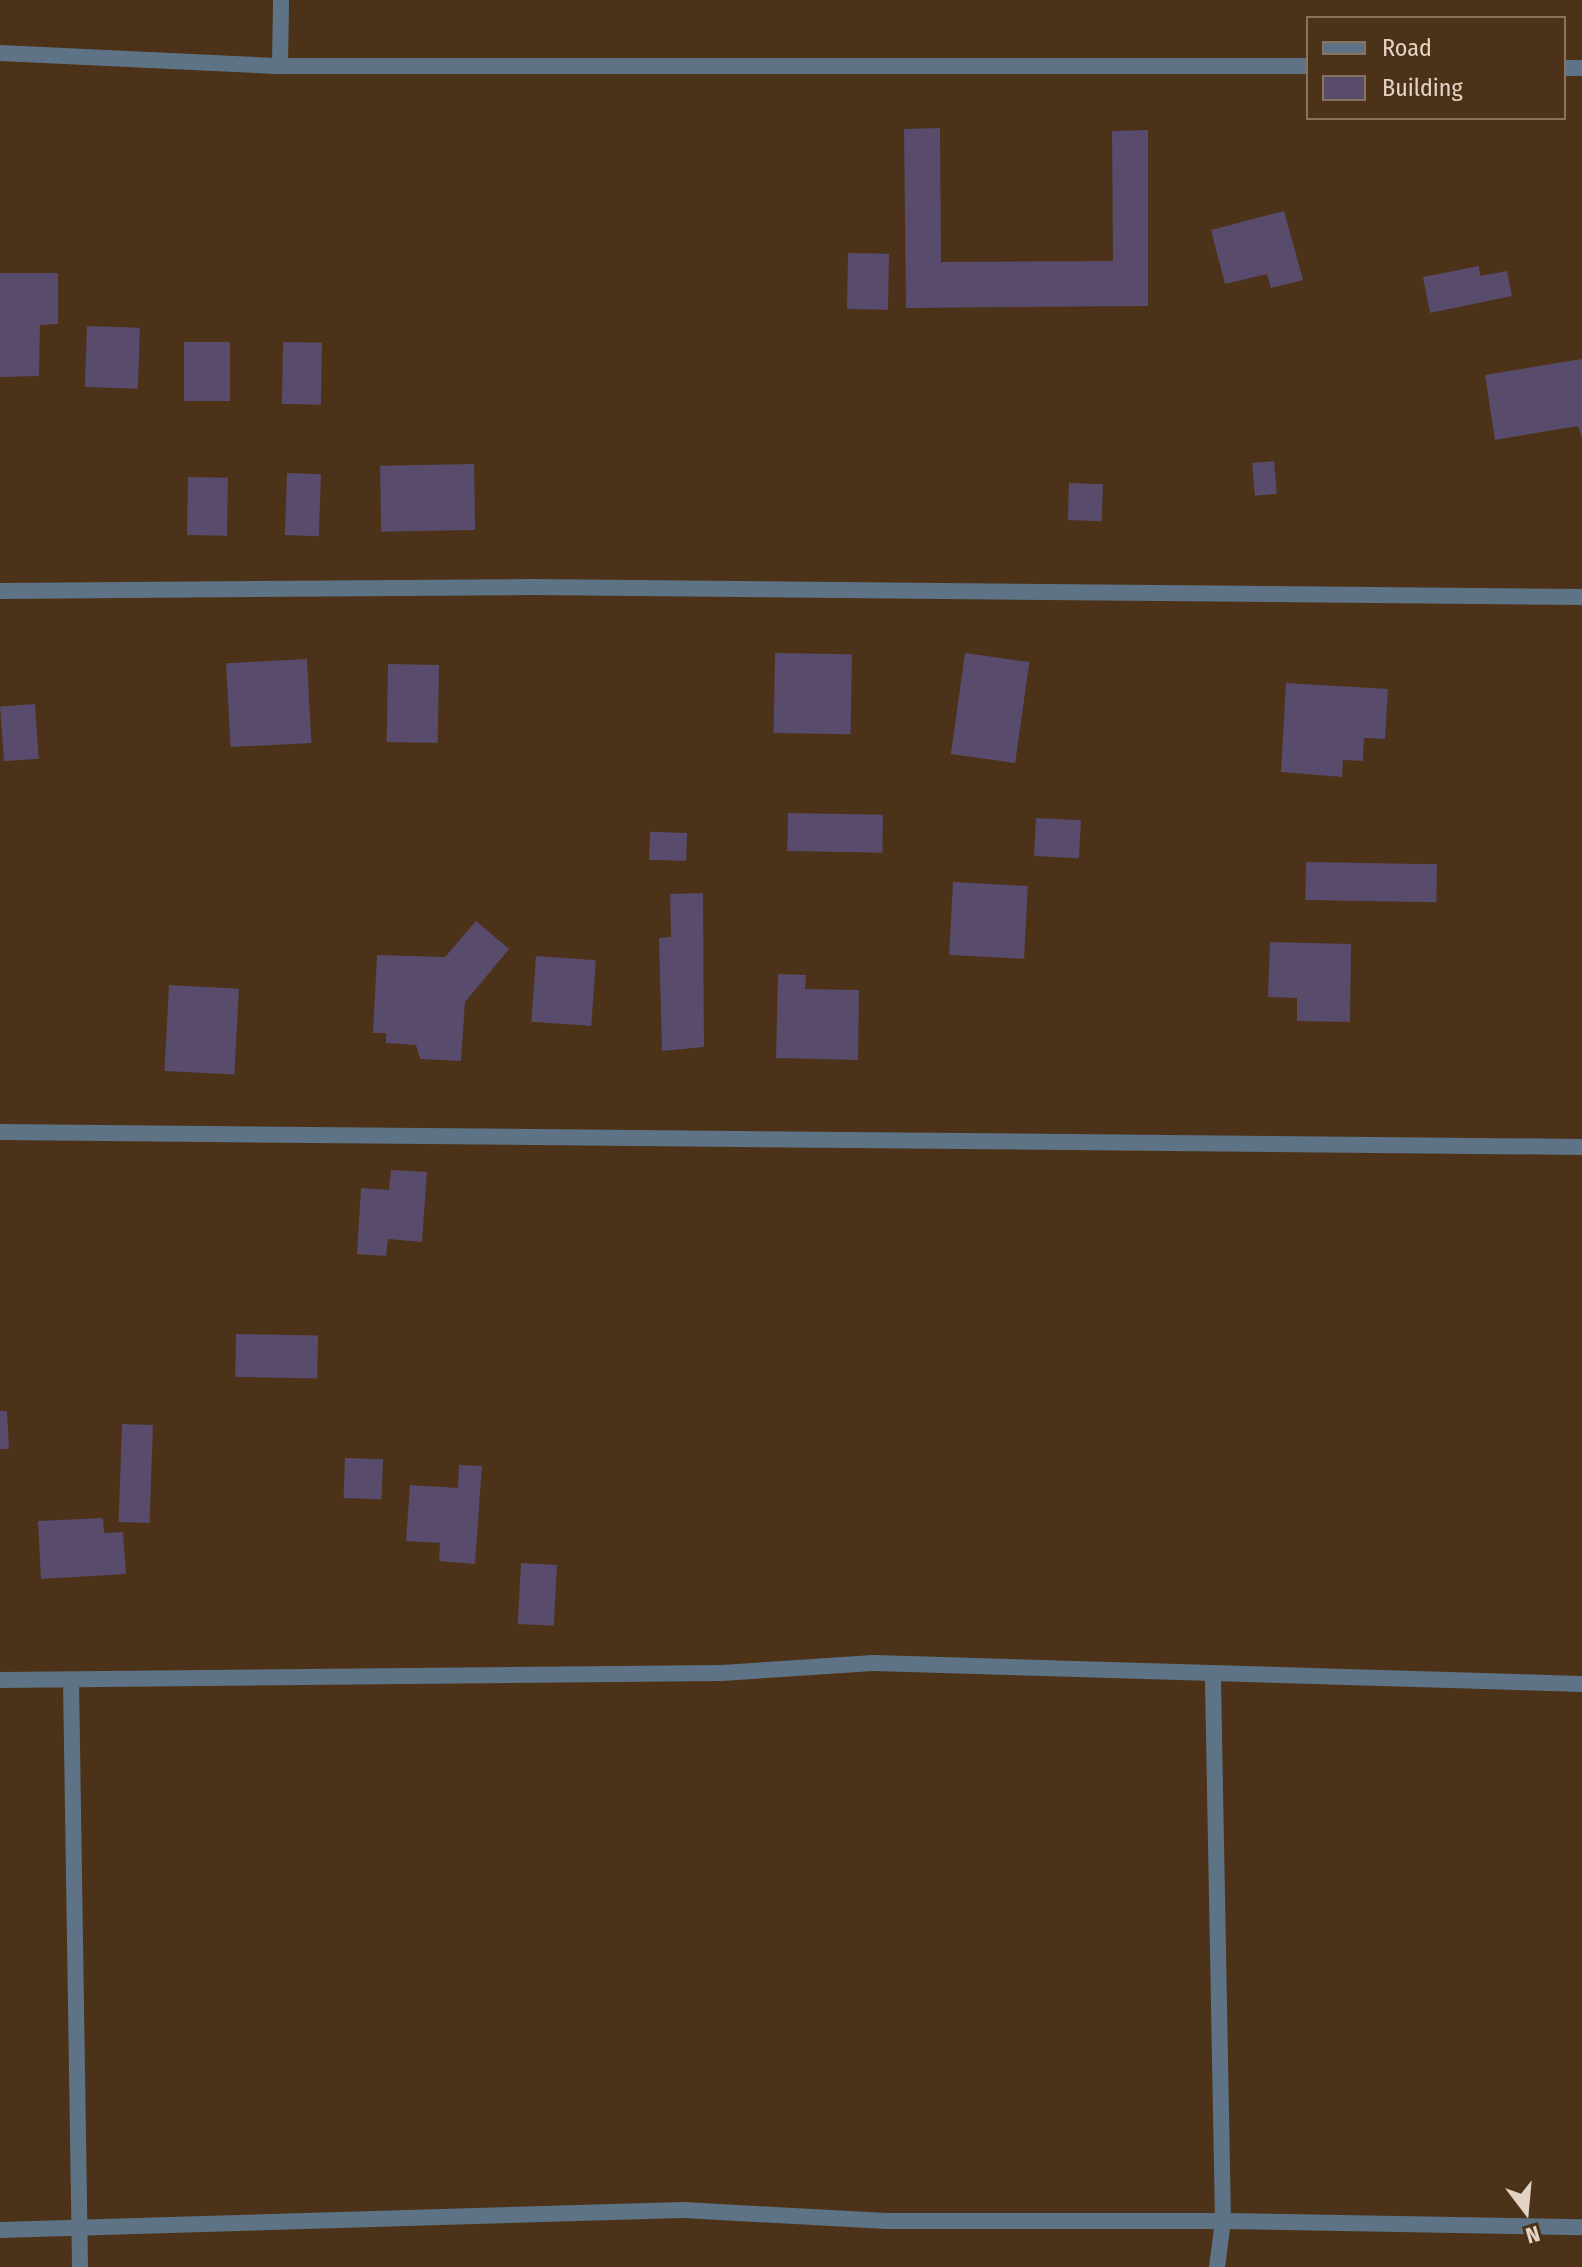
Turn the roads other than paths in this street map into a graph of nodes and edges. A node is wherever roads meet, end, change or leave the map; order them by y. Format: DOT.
graph roads {
  1 [pos="281,0"];
  2 [pos="0,53"];
  3 [pos="280,66"];
  4 [pos="1306,66"];
  5 [pos="0,591"];
  6 [pos="1582,597"];
  7 [pos="0,1132"];
  8 [pos="1582,1147"];
  9 [pos="1213,1678"];
  10 [pos="0,1680"];
  11 [pos="71,1680"];
  12 [pos="1582,1684"];
  13 [pos="1223,2221"];
  14 [pos="1582,2227"];
  15 [pos="82,2229"];
  16 [pos="0,2230"];
  17 [pos="80,2267"];
  18 [pos="1217,2267"];
  1 -- 3 [label="street"];
  2 -- 3 [label="street"];
  3 -- 4 [label="street"];
  5 -- 6 [label="street"];
  7 -- 8 [label="street"];
  9 -- 11 [label="street"];
  9 -- 12 [label="street"];
  9 -- 13 [label="street"];
  10 -- 11 [label="street"];
  11 -- 15 [label="street"];
  13 -- 14 [label="street"];
  13 -- 15 [label="street"];
  13 -- 18 [label="street"];
  15 -- 16 [label="street"];
  15 -- 17 [label="street"];
}
